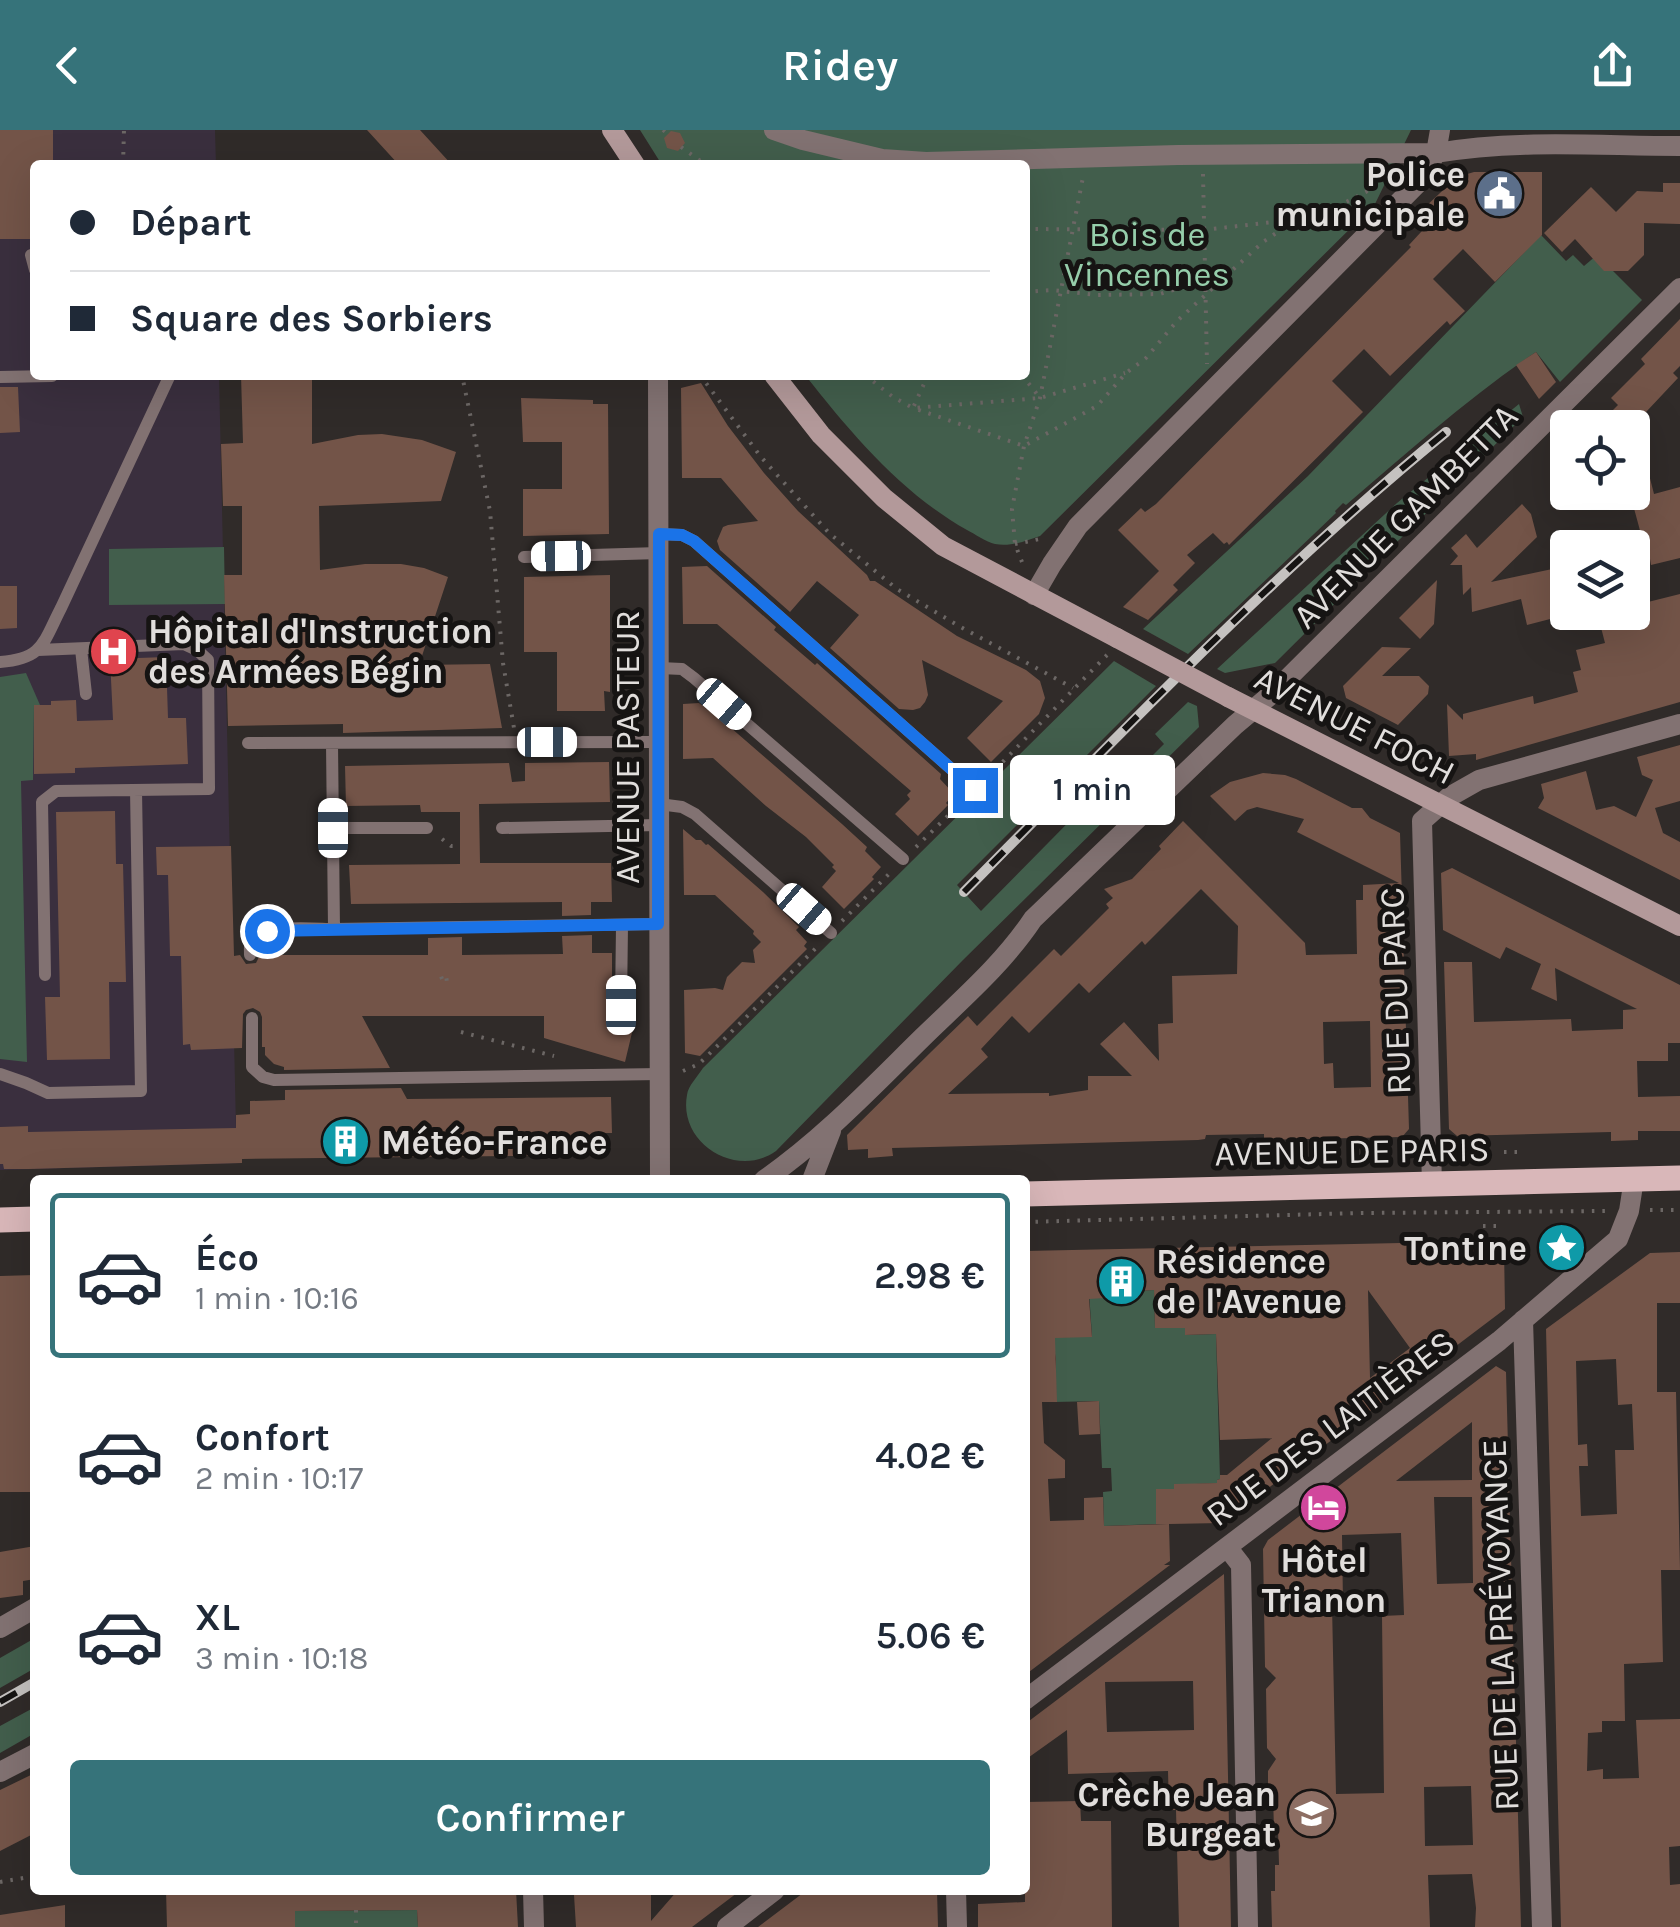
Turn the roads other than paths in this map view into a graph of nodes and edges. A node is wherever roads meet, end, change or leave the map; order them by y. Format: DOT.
graph roads {
  1 [pos="612,130"];
  2 [pos="774,130"];
  3 [pos="1440,130"];
  4 [pos="1676,141"];
  5 [pos="1436,153"];
  6 [pos="632,160"];
  7 [pos="897,160"];
  8 [pos="989,160"];
  9 [pos="1680,288"];
  10 [pos="30,376"];
  11 [pos="0,377"];
  12 [pos="168,380"];
  13 [pos="658,380"];
  14 [pos="778,380"];
  15 [pos="659,544"];
  16 [pos="524,556"];
  17 [pos="1034,595"];
  18 [pos="81,648"];
  19 [pos="38,650"];
  20 [pos="0,662"];
  21 [pos="660,668"];
  22 [pos="86,694"];
  23 [pos="1253,710"];
  24 [pos="1680,724"];
  25 [pos="660,742"];
  26 [pos="248,743"];
  27 [pos="332,743"];
  28 [pos="136,790"];
  29 [pos="975,790"];
  30 [pos="1440,804"];
  31 [pos="659,815"];
  32 [pos="333,828"];
  33 [pos="428,828"];
  34 [pos="502,828"];
  35 [pos="903,859"];
  36 [pos="658,924"];
  37 [pos="622,925"];
  38 [pos="1680,926"];
  39 [pos="334,929"];
  40 [pos="831,933"];
  41 [pos="250,955"];
  42 [pos="45,975"];
  43 [pos="621,1005"];
  44 [pos="252,1018"];
  45 [pos="0,1074"];
  46 [pos="660,1074"];
  47 [pos="833,1124"];
  48 [pos="660,1175"];
  49 [pos="771,1175"];
  50 [pos="814,1175"];
  51 [pos="1680,1178"];
  52 [pos="1634,1180"];
  53 [pos="1432,1184"];
  54 [pos="1030,1194"];
  55 [pos="30,1219"];
  56 [pos="0,1220"];
  57 [pos="1523,1320"];
  58 [pos="1227,1547"];
  59 [pos="30,1611"];
  60 [pos="0,1628"];
  61 [pos="1030,1696"];
  62 [pos="30,1757"];
  63 [pos="0,1772"];
  64 [pos="533,1895"];
  65 [pos="769,1895"];
  66 [pos="956,1895"];
  67 [pos="534,1927"];
  68 [pos="727,1927"];
  69 [pos="957,1927"];
  70 [pos="1248,1927"];
  71 [pos="1542,1927"];
  1 -- 6 [label="street"];
  2 -- 7 [label="street"];
  3 -- 5 [label="street"];
  4 -- 5 [label="street"];
  5 -- 8 [label="street"];
  5 -- 17 [label="street"];
  9 -- 23 [label="street, AVENUE GAMBETTA"];
  10 -- 11 [label="lane"];
  12 -- 19 [label="lane"];
  13 -- 15 [label="street, AVENUE PASTEUR"];
  14 -- 17 [label="street, AVENUE FOCH"];
  15 -- 16 [label="lane"];
  15 -- 21 [label="street, AVENUE PASTEUR"];
  15 -- 29 [label="lane"];
  17 -- 23 [label="street, AVENUE FOCH, bridge"];
  18 -- 19 [label="lane"];
  18 -- 22 [label="lane"];
  18 -- 28 [label="lane"];
  19 -- 20 [label="lane"];
  21 -- 25 [label="street, AVENUE PASTEUR"];
  21 -- 35 [label="lane"];
  23 -- 30 [label="street, AVENUE FOCH"];
  23 -- 47 [label="street, AVENUE GAMBETTA"];
  24 -- 30 [label="street"];
  25 -- 27 [label="lane"];
  25 -- 31 [label="street, AVENUE PASTEUR"];
  26 -- 27 [label="lane"];
  27 -- 32 [label="lane"];
  28 -- 42 [label="lane"];
  28 -- 45 [label="lane"];
  30 -- 38 [label="street, AVENUE FOCH"];
  30 -- 53 [label="street, RUE DU PARC"];
  31 -- 34 [label="lane"];
  31 -- 36 [label="street, AVENUE PASTEUR"];
  31 -- 40 [label="lane"];
  32 -- 33 [label="lane"];
  32 -- 39 [label="lane"];
  36 -- 37 [label="lane"];
  36 -- 46 [label="street, AVENUE PASTEUR"];
  37 -- 39 [label="lane"];
  37 -- 43 [label="lane"];
  39 -- 41 [label="lane"];
  44 -- 46 [label="lane"];
  46 -- 48 [label="street, AVENUE PASTEUR"];
  47 -- 49 [label="street, AVENUE GAMBETTA"];
  47 -- 50 [label="street, AVENUE GAMBETTA"];
  51 -- 52 [label="main road, AVENUE DE PARIS"];
  52 -- 53 [label="main road, AVENUE DE PARIS"];
  52 -- 57 [label="street, RUE DES LAITIÈRES"];
  53 -- 54 [label="main road, AVENUE DE PARIS"];
  55 -- 56 [label="main road"];
  57 -- 58 [label="street, RUE DES LAITIÈRES"];
  57 -- 71 [label="street, RUE DE LA PRÉVOYANCE"];
  58 -- 61 [label="street, RUE DES LAITIÈRES"];
  58 -- 70 [label="street"];
  59 -- 60 [label="street"];
  62 -- 63 [label="street"];
  64 -- 67 [label="street"];
  65 -- 68 [label="street"];
  66 -- 69 [label="street"];
}
